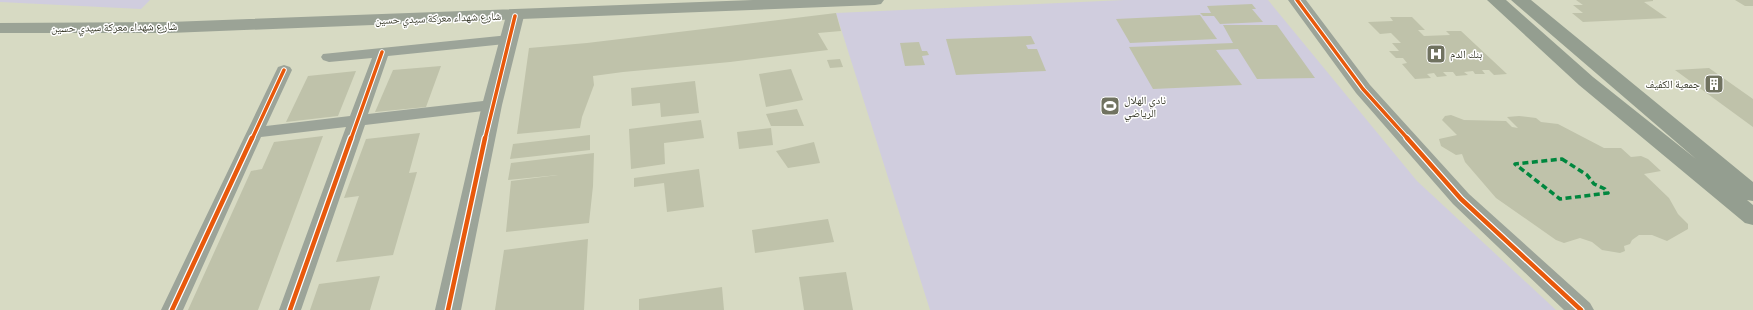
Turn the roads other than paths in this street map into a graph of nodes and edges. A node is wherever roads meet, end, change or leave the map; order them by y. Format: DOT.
graph roads {
  1 [pos="875,0"];
  2 [pos="1297,0"];
  3 [pos="1487,0"];
  4 [pos="1516,4"];
  5 [pos="515,16"];
  6 [pos="0,28"];
  7 [pos="509,40"];
  8 [pos="382,52"];
  9 [pos="329,57"];
  10 [pos="284,70"];
  11 [pos="492,104"];
  12 [pos="358,121"];
  13 [pos="254,133"];
  14 [pos="1753,194"];
  15 [pos="1753,217"];
  16 [pos="172,310"];
  17 [pos="290,310"];
  18 [pos="448,310"];
  19 [pos="1581,310"];
  1 -- 5 [label="main road, شارع شهداء معركة سيدي حسين"];
  2 -- 19 [label="street"];
  3 -- 4 [label="main road"];
  4 -- 14 [label="main road"];
  4 -- 15 [label="main road"];
  5 -- 6 [label="main road, شارع شهداء معركة سيدي حسين"];
  5 -- 7 [label="street"];
  7 -- 8 [label="street"];
  7 -- 11 [label="street"];
  8 -- 9 [label="street"];
  8 -- 12 [label="street"];
  10 -- 13 [label="street"];
  11 -- 12 [label="street"];
  11 -- 18 [label="street"];
  12 -- 13 [label="street"];
  12 -- 17 [label="street"];
  13 -- 16 [label="street"];
}
